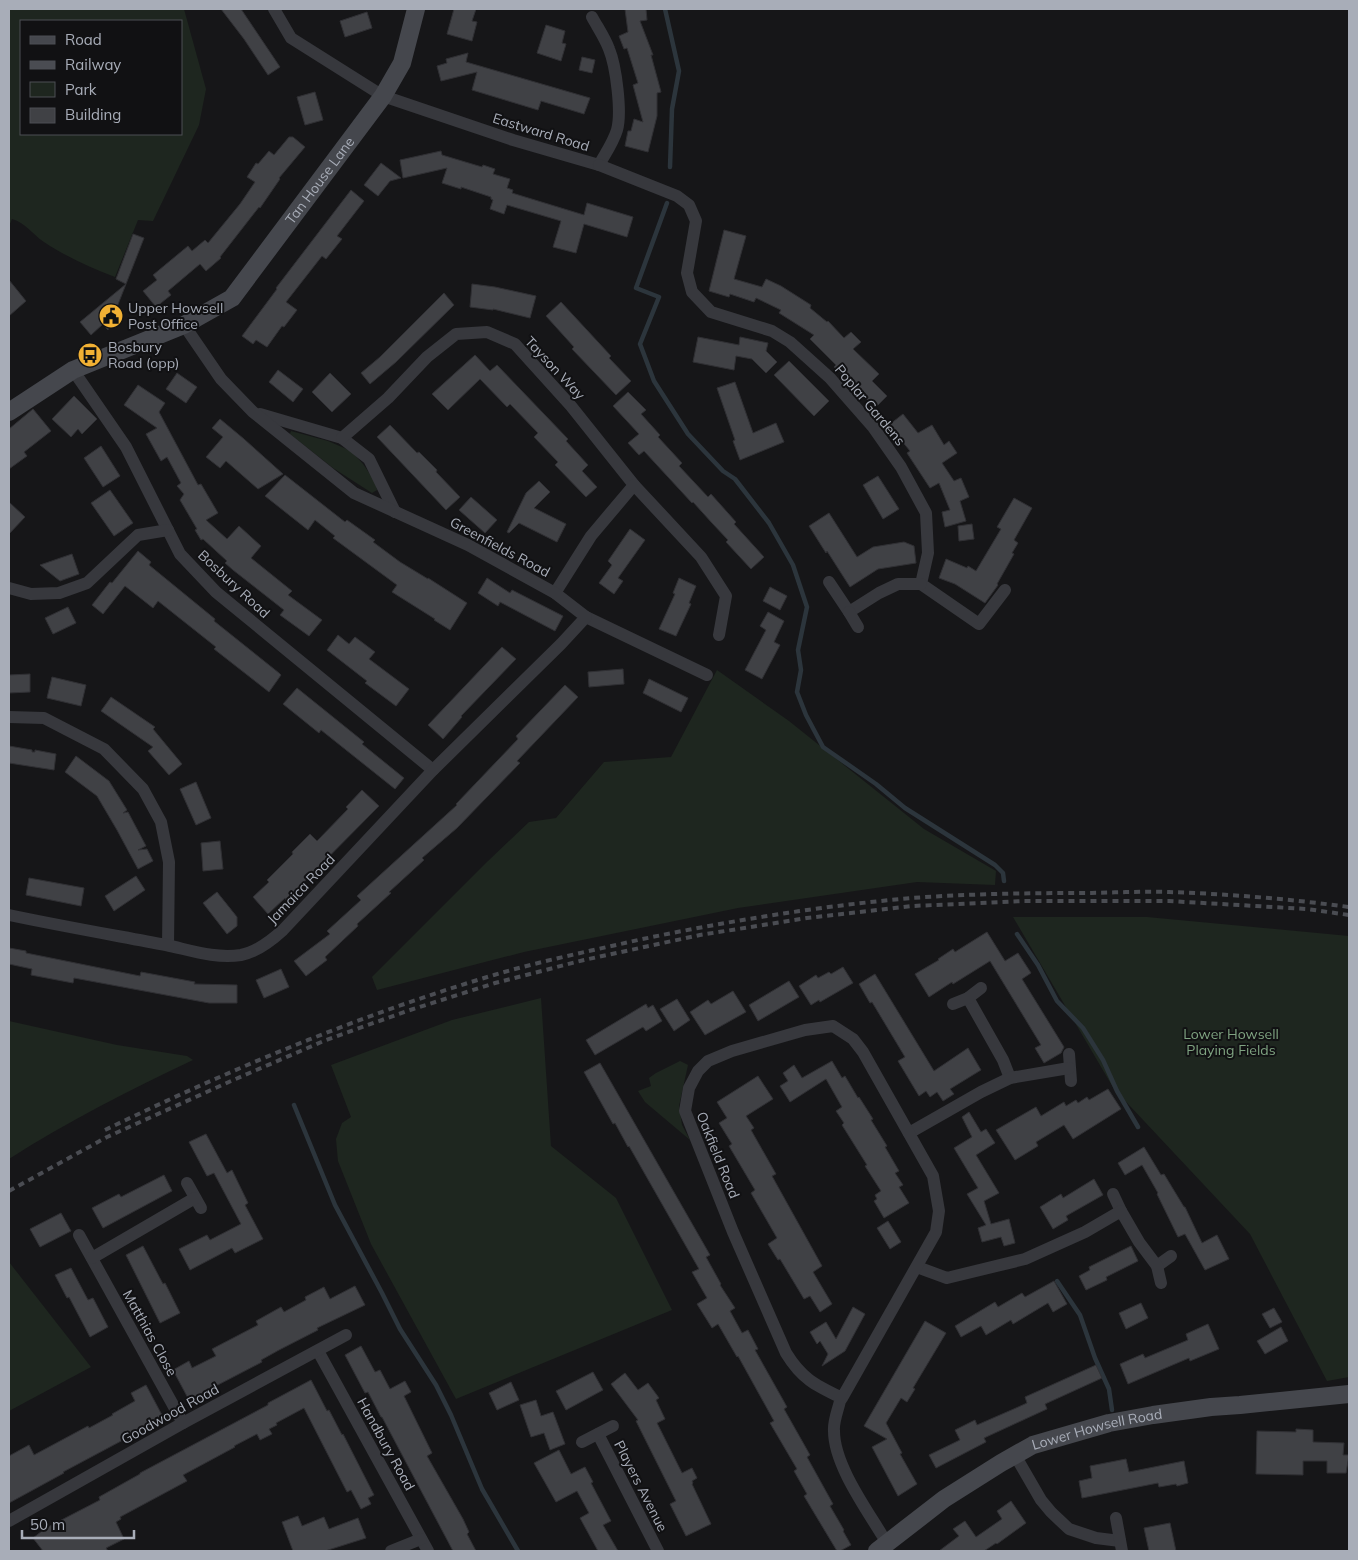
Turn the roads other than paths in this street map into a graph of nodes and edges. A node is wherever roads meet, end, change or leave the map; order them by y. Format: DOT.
graph roads {
  1 [pos="274,9"];
  2 [pos="416,9"];
  3 [pos="592,18"];
  4 [pos="383,96"];
  5 [pos="599,165"];
  6 [pos="184,325"];
  7 [pos="73,370"];
  8 [pos="9,412"];
  9 [pos="253,412"];
  10 [pos="342,438"];
  11 [pos="634,485"];
  12 [pos="395,512"];
  13 [pos="168,530"];
  14 [pos="829,582"];
  15 [pos="921,584"];
  16 [pos="9,588"];
  17 [pos="1006,590"];
  18 [pos="555,593"];
  19 [pos="849,612"];
  20 [pos="586,617"];
  21 [pos="858,627"];
  22 [pos="719,635"];
  23 [pos="708,675"];
  24 [pos="9,717"];
  25 [pos="434,770"];
  26 [pos="9,915"];
  27 [pos="168,945"];
  28 [pos="980,988"];
  29 [pos="968,998"];
  30 [pos="953,1004"];
  31 [pos="1069,1054"];
  32 [pos="1010,1078"];
  33 [pos="909,1133"];
  34 [pos="187,1183"];
  35 [pos="1113,1194"];
  36 [pos="1121,1212"];
  37 [pos="79,1235"];
  38 [pos="1171,1256"];
  39 [pos="92,1258"];
  40 [pos="1157,1266"];
  41 [pos="917,1268"];
  42 [pos="1161,1283"];
  43 [pos="346,1335"];
  44 [pos="318,1350"];
  45 [pos="1349,1394"];
  46 [pos="842,1398"];
  47 [pos="183,1423"];
  48 [pos="613,1426"];
  49 [pos="598,1434"];
  50 [pos="582,1442"];
  51 [pos="1015,1455"];
  52 [pos="1116,1518"];
  53 [pos="9,1521"];
  54 [pos="421,1539"];
  55 [pos="1121,1546"];
  56 [pos="882,1547"];
  57 [pos="391,1551"];
  58 [pos="428,1551"];
  59 [pos="658,1551"];
  1 -- 4 [label="street, Eastward Road"];
  2 -- 4 [label="street, Tan House Lane"];
  3 -- 5 [label="street, Eastward Road"];
  4 -- 5 [label="street, Eastward Road"];
  4 -- 6 [label="street, Tan House Lane"];
  5 -- 15 [label="street, Poplar Gardens"];
  6 -- 7 [label="street, Tan House Lane"];
  6 -- 9 [label="street, Greenfields Road"];
  7 -- 8 [label="street, Tan House Lane"];
  7 -- 13 [label="street, Bosbury Road"];
  9 -- 10 [label="street, Greenfields Road"];
  9 -- 12 [label="street, Greenfields Road"];
  10 -- 11 [label="street, Tayson Way"];
  10 -- 12 [label="street, Greenfields Road"];
  11 -- 18 [label="street"];
  11 -- 22 [label="street, Tayson Way"];
  12 -- 18 [label="street, Greenfields Road"];
  13 -- 16 [label="street"];
  13 -- 25 [label="street, Bosbury Road"];
  14 -- 19 [label="street"];
  15 -- 17 [label="street"];
  15 -- 19 [label="street"];
  18 -- 20 [label="street, Greenfields Road"];
  19 -- 21 [label="street"];
  20 -- 23 [label="street, Greenfields Road"];
  20 -- 25 [label="street"];
  24 -- 27 [label="street"];
  25 -- 27 [label="street, Jamaica Road"];
  26 -- 27 [label="street, Jamaica Road"];
  28 -- 29 [label="street"];
  29 -- 30 [label="street"];
  29 -- 32 [label="street"];
  31 -- 32 [label="street"];
  32 -- 33 [label="street"];
  33 -- 41 [label="street, Oakfield Road"];
  33 -- 46 [label="street, Oakfield Road"];
  34 -- 39 [label="street"];
  35 -- 36 [label="street"];
  36 -- 40 [label="street"];
  36 -- 41 [label="street"];
  37 -- 39 [label="street, Matthias Close"];
  38 -- 40 [label="street"];
  39 -- 47 [label="street, Matthias Close"];
  40 -- 42 [label="street"];
  41 -- 46 [label="street, Oakfield Road"];
  43 -- 44 [label="street, Goodwood Road"];
  44 -- 47 [label="street, Goodwood Road"];
  44 -- 54 [label="street, Handbury Road"];
  45 -- 51 [label="street, Lower Howsell Road"];
  46 -- 56 [label="street, Oakfield Road"];
  47 -- 53 [label="street, Goodwood Road"];
  48 -- 49 [label="street, Players Avenue"];
  49 -- 50 [label="street, Players Avenue"];
  49 -- 59 [label="street, Players Avenue"];
  51 -- 55 [label="street"];
  51 -- 56 [label="street, Lower Howsell Road"];
  52 -- 55 [label="street"];
  54 -- 57 [label="street"];
  54 -- 58 [label="street, Handbury Road"];
}
